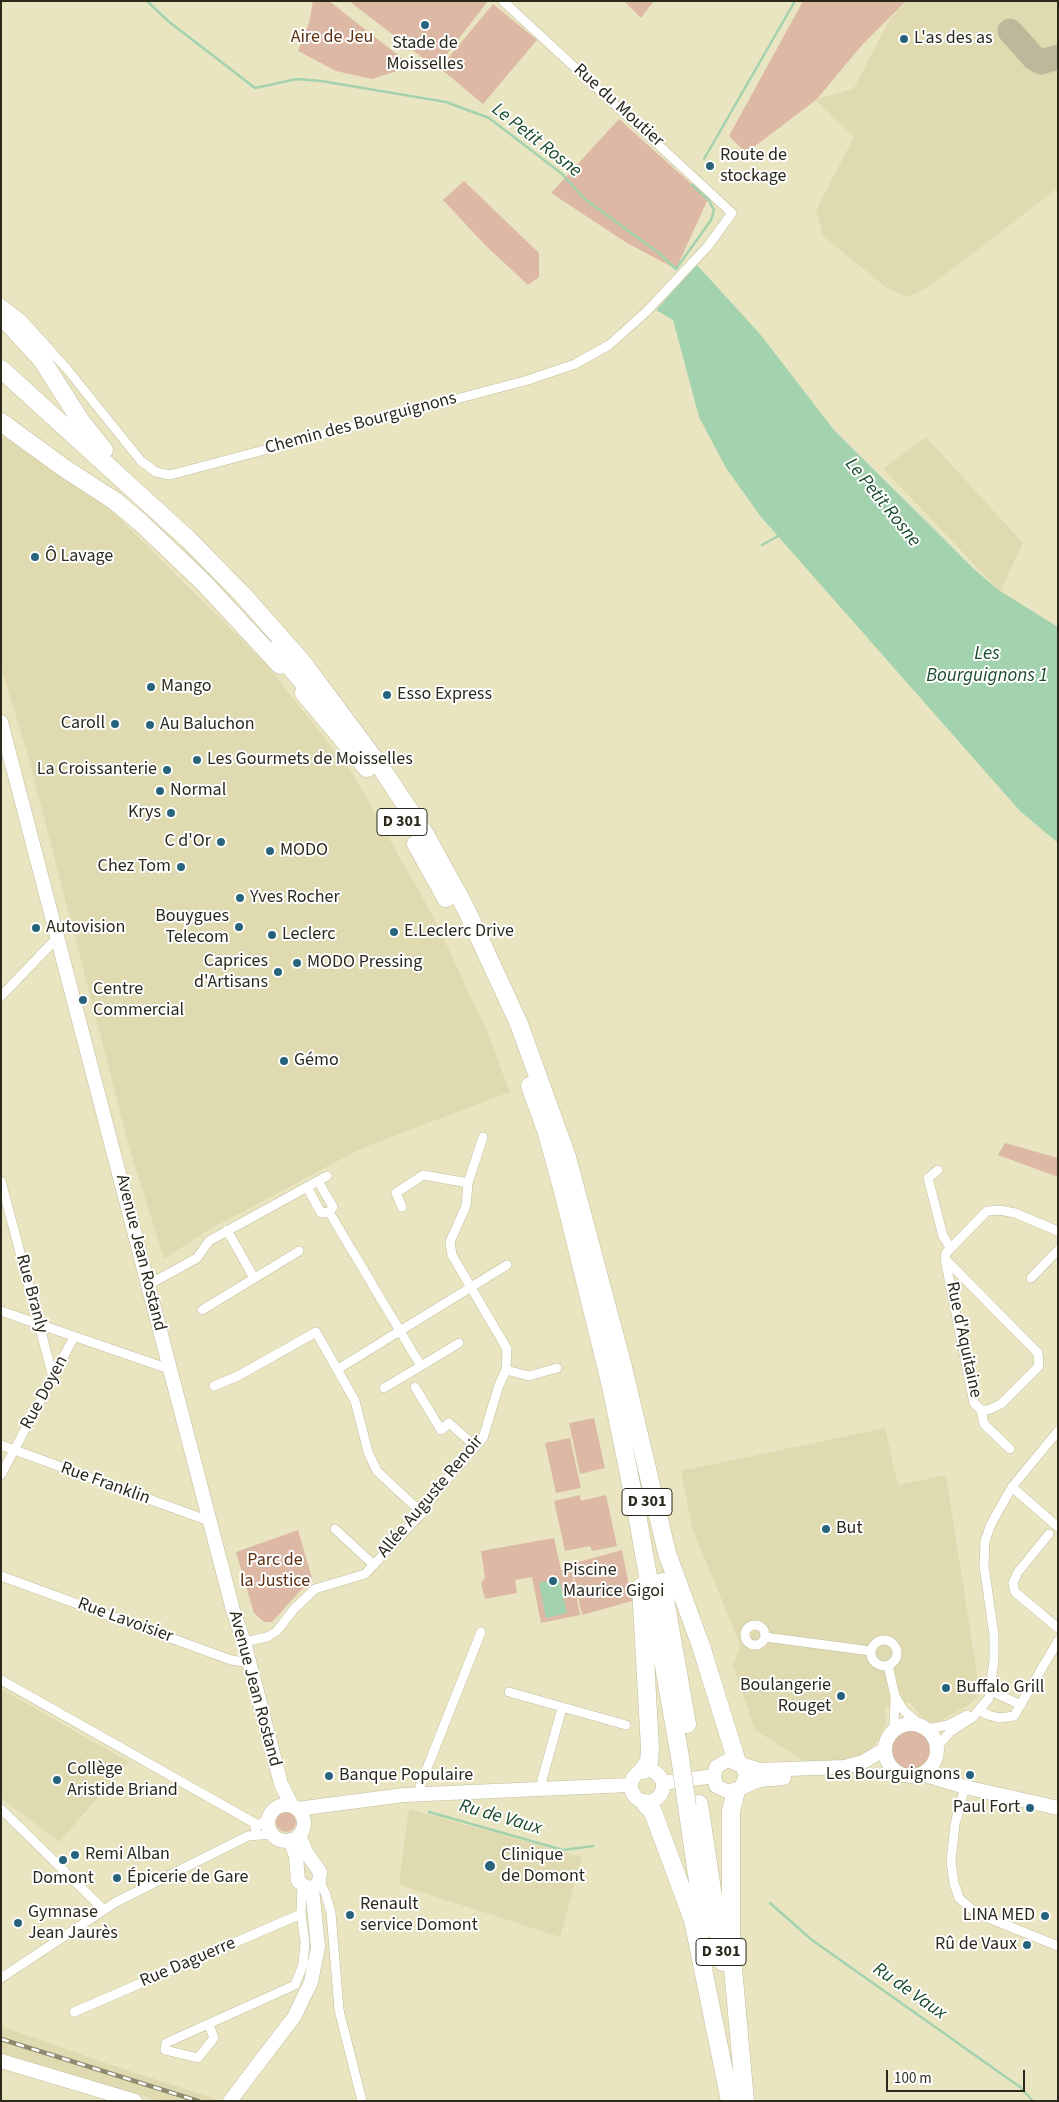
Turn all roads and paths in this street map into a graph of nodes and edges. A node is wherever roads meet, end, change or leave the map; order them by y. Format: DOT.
graph roads {
  1 [pos="503,1"];
  2 [pos="732,213"];
  3 [pos="1,303"];
  4 [pos="1,311"];
  5 [pos="8,313"];
  6 [pos="1,369"];
  7 [pos="60,373"];
  8 [pos="1,383"];
  9 [pos="1,422"];
  10 [pos="111,468"];
  11 [pos="1,722"];
  12 [pos="367,768"];
  13 [pos="59,936"];
  14 [pos="1,996"];
  15 [pos="483,1136"];
  16 [pos="938,1170"];
  17 [pos="1,1181"];
  18 [pos="468,1183"];
  19 [pos="306,1186"];
  20 [pos="402,1207"];
  21 [pos="329,1212"];
  22 [pos="227,1230"];
  23 [pos="1058,1231"];
  24 [pos="950,1247"];
  25 [pos="591,1249"];
  26 [pos="1058,1250"];
  27 [pos="298,1251"];
  28 [pos="946,1259"];
  29 [pos="507,1265"];
  30 [pos="254,1278"];
  31 [pos="1030,1278"];
  32 [pos="148,1285"];
  33 [pos="472,1287"];
  34 [pos="202,1310"];
  35 [pos="1,1311"];
  36 [pos="39,1324"];
  37 [pos="400,1331"];
  38 [pos="74,1337"];
  39 [pos="459,1342"];
  40 [pos="421,1366"];
  41 [pos="558,1368"];
  42 [pos="169,1369"];
  43 [pos="338,1369"];
  44 [pos="506,1370"];
  45 [pos="53,1377"];
  46 [pos="214,1386"];
  47 [pos="611,1386"];
  48 [pos="415,1387"];
  49 [pos="384,1388"];
  50 [pos="981,1410"];
  51 [pos="1058,1432"];
  52 [pos="1,1445"];
  53 [pos="475,1446"];
  54 [pos="1010,1449"];
  55 [pos="14,1450"];
  56 [pos="1,1475"];
  57 [pos="1012,1487"];
  58 [pos="422,1513"];
  59 [pos="209,1521"];
  60 [pos="1058,1527"];
  61 [pos="335,1530"];
  62 [pos="1049,1534"];
  63 [pos="374,1565"];
  64 [pos="1,1576"];
  65 [pos="1058,1628"];
  66 [pos="481,1632"];
  67 [pos="765,1637"];
  68 [pos="1058,1641"];
  69 [pos="244,1642"];
  70 [pos="871,1651"];
  71 [pos="249,1663"];
  72 [pos="888,1666"];
  73 [pos="1,1680"];
  74 [pos="990,1691"];
  75 [pos="509,1692"];
  76 [pos="895,1696"];
  77 [pos="1020,1705"];
  78 [pos="562,1708"];
  79 [pos="979,1710"];
  80 [pos="626,1725"];
  81 [pos="924,1727"];
  82 [pos="894,1731"];
  83 [pos="885,1749"];
  84 [pos="937,1752"];
  85 [pos="686,1756"];
  86 [pos="740,1764"];
  87 [pos="892,1768"];
  88 [pos="643,1770"];
  89 [pos="922,1774"];
  90 [pos="714,1776"];
  91 [pos="663,1783"];
  92 [pos="630,1785"];
  93 [pos="965,1787"];
  94 [pos="542,1788"];
  95 [pos="739,1790"];
  96 [pos="420,1794"];
  97 [pos="645,1803"];
  98 [pos="334,1804"];
  99 [pos="693,1805"];
  100 [pos="1058,1808"];
  101 [pos="1,1810"];
  102 [pos="284,1810"];
  103 [pos="258,1825"];
  104 [pos="298,1832"];
  105 [pos="273,1834"];
  106 [pos="248,1836"];
  107 [pos="311,1885"];
  108 [pos="104,1910"];
  109 [pos="301,1914"];
  110 [pos="1058,1946"];
  111 [pos="1,1978"];
  112 [pos="74,2012"];
  113 [pos="209,2025"];
  114 [pos="1,2061"];
  115 [pos="135,2101"];
  116 [pos="230,2101"];
  117 [pos="362,2101"];
  118 [pos="730,2101"];
  119 [pos="744,2101"];
  1 -- 2 [label="street, Rue du Moutier"];
  2 -- 7 [label="street, Chemin des Bourguignons"];
  3 -- 5 [label="street"];
  4 -- 5 [label="street"];
  5 -- 7 [label="highway"];
  6 -- 10 [label="highway, D 301"];
  7 -- 10 [label="highway"];
  8 -- 12 [label="highway, D 301"];
  9 -- 12 [label="highway"];
  10 -- 25 [label="highway, D 301"];
  11 -- 13 [label="main road, Avenue Jean Rostand"];
  12 -- 47 [label="highway, D 301"];
  13 -- 14 [label="street"];
  13 -- 32 [label="main road, Avenue Jean Rostand"];
  15 -- 18 [label="street, Allée Auguste Renoir"];
  16 -- 24 [label="street"];
  17 -- 36 [label="street, Rue Branly"];
  18 -- 20 [label="street"];
  18 -- 33 [label="street, Allée Auguste Renoir"];
  19 -- 21 [label="street"];
  19 -- 21 [label="street"];
  19 -- 22 [label="street"];
  21 -- 37 [label="street"];
  22 -- 30 [label="street"];
  22 -- 32 [label="street"];
  23 -- 24 [label="street"];
  24 -- 28 [label="street"];
  25 -- 85 [label="highway, D 301"];
  25 -- 86 [label="highway"];
  26 -- 31 [label="street"];
  27 -- 30 [label="street"];
  28 -- 50 [label="street, Rue d'Aquitaine"];
  28 -- 50 [label="street, Rue d'Aquitaine"];
  29 -- 33 [label="street"];
  30 -- 34 [label="street"];
  32 -- 42 [label="main road, Avenue Jean Rostand"];
  33 -- 37 [label="street"];
  33 -- 44 [label="street, Allée Auguste Renoir"];
  35 -- 36 [label="street"];
  36 -- 38 [label="street"];
  36 -- 45 [label="street, Rue Branly"];
  37 -- 40 [label="street"];
  37 -- 43 [label="street"];
  38 -- 42 [label="street"];
  38 -- 45 [label="street, Rue Doyen"];
  39 -- 40 [label="street"];
  40 -- 49 [label="street"];
  41 -- 44 [label="street"];
  42 -- 59 [label="main road, Avenue Jean Rostand"];
  43 -- 46 [label="street"];
  43 -- 58 [label="street"];
  44 -- 53 [label="street, Allée Auguste Renoir"];
  45 -- 55 [label="street, Rue Doyen"];
  47 -- 85 [label="highway, D 301"];
  47 -- 88 [label="highway"];
  48 -- 53 [label="street"];
  50 -- 54 [label="street"];
  51 -- 57 [label="street"];
  52 -- 55 [label="street, Rue Franklin"];
  53 -- 58 [label="street, Allée Auguste Renoir"];
  55 -- 56 [label="street, Rue Doyen"];
  55 -- 59 [label="street, Rue Franklin"];
  57 -- 60 [label="street"];
  57 -- 74 [label="street"];
  58 -- 63 [label="street, Allée Auguste Renoir"];
  59 -- 69 [label="main road, Avenue Jean Rostand"];
  61 -- 63 [label="street, Allée Auguste Renoir"];
  62 -- 65 [label="street"];
  63 -- 69 [label="street, Allée Auguste Renoir"];
  64 -- 71 [label="street, Rue Lavoisier"];
  66 -- 96 [label="street"];
  67 -- 70 [label="street"];
  68 -- 77 [label="street"];
  69 -- 71 [label="main road, Avenue Jean Rostand"];
  70 -- 72 [label="street"];
  70 -- 72 [label="street"];
  71 -- 102 [label="main road, Avenue Jean Rostand"];
  72 -- 76 [label="street"];
  73 -- 103 [label="street"];
  74 -- 77 [label="street"];
  74 -- 79 [label="street"];
  75 -- 78 [label="street"];
  76 -- 81 [label="street"];
  76 -- 82 [label="street"];
  77 -- 79 [label="street"];
  78 -- 80 [label="street"];
  78 -- 94 [label="street"];
  79 -- 81 [label="street"];
  79 -- 84 [label="street"];
  81 -- 82 [label="main road"];
  81 -- 84 [label="main road"];
  82 -- 83 [label="main road"];
  83 -- 86 [label="main road"];
  83 -- 87 [label="main road"];
  84 -- 89 [label="main road"];
  84 -- 93 [label="main road"];
  85 -- 99 [label="highway, D 301"];
  86 -- 90 [label="main road"];
  86 -- 95 [label="main road"];
  87 -- 89 [label="main road"];
  87 -- 95 [label="main road"];
  88 -- 91 [label="main road"];
  88 -- 92 [label="main road"];
  89 -- 93 [label="main road"];
  90 -- 91 [label="main road"];
  90 -- 95 [label="main road"];
  91 -- 97 [label="main road"];
  92 -- 94 [label="main road"];
  92 -- 97 [label="main road"];
  93 -- 100 [label="main road"];
  93 -- 110 [label="street"];
  94 -- 96 [label="main road"];
  95 -- 119 [label="highway"];
  96 -- 98 [label="main road"];
  97 -- 118 [label="highway"];
  98 -- 102 [label="main road"];
  98 -- 104 [label="main road"];
  99 -- 118 [label="highway, D 301"];
  99 -- 119 [label="highway, D 301"];
  101 -- 108 [label="street"];
  102 -- 103 [label="street"];
  102 -- 104 [label="main road"];
  102 -- 105 [label="main road"];
  103 -- 106 [label="street"];
  104 -- 105 [label="main road"];
  104 -- 107 [label="main road"];
  104 -- 107 [label="main road"];
  105 -- 106 [label="street"];
  106 -- 108 [label="street"];
  107 -- 109 [label="street"];
  107 -- 116 [label="main road"];
  107 -- 117 [label="street"];
  108 -- 111 [label="street"];
  109 -- 112 [label="street, Rue Daguerre"];
  109 -- 113 [label="street"];
  113 -- 113 [label="street"];
  114 -- 115 [label="main road"];
}
